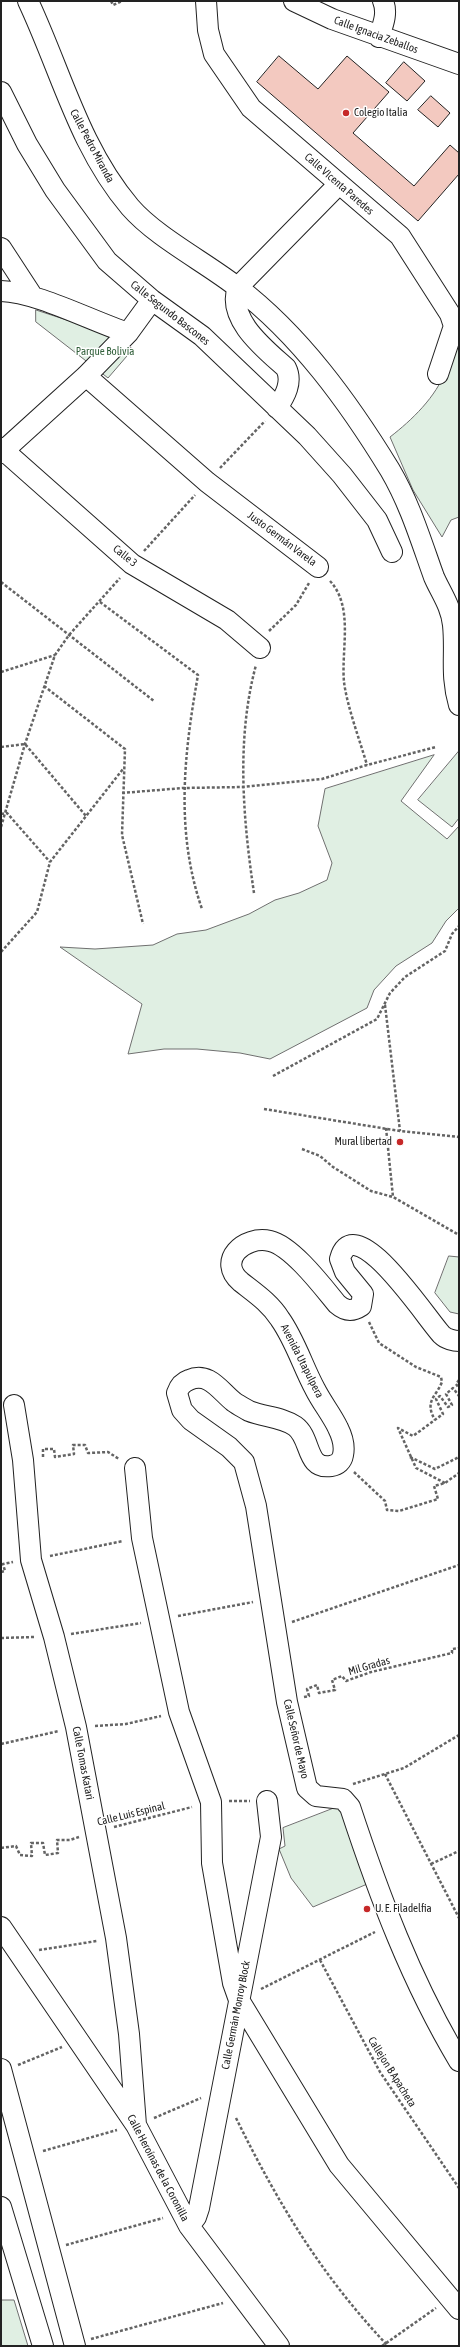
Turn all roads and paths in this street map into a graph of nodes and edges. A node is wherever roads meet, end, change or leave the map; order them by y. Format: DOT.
graph roads {
  1 [pos="28,1"];
  2 [pos="111,1"];
  3 [pos="122,1"];
  4 [pos="206,1"];
  5 [pos="294,1"];
  6 [pos="383,1"];
  7 [pos="378,37"];
  8 [pos="459,64"];
  9 [pos="1,92"];
  10 [pos="339,184"];
  11 [pos="1,248"];
  12 [pos="238,287"];
  13 [pos="1,291"];
  14 [pos="33,297"];
  15 [pos="152,300"];
  16 [pos="128,333"];
  17 [pos="438,374"];
  18 [pos="86,376"];
  19 [pos="277,408"];
  20 [pos="2,451"];
  21 [pos="207,482"];
  22 [pos="392,552"];
  23 [pos="132,564"];
  24 [pos="318,567"];
  25 [pos="1,582"];
  26 [pos="100,602"];
  27 [pos="69,635"];
  28 [pos="260,648"];
  29 [pos="55,655"];
  30 [pos="1,672"];
  31 [pos="44,686"];
  32 [pos="154,701"];
  33 [pos="459,705"];
  34 [pos="25,744"];
  35 [pos="1,747"];
  36 [pos="436,747"];
  37 [pos="366,765"];
  38 [pos="123,768"];
  39 [pos="243,787"];
  40 [pos="183,788"];
  41 [pos="122,793"];
  42 [pos="7,813"];
  43 [pos="1,814"];
  44 [pos="86,816"];
  45 [pos="1,827"];
  46 [pos="50,862"];
  47 [pos="254,893"];
  48 [pos="202,909"];
  49 [pos="143,924"];
  50 [pos="459,926"];
  51 [pos="1,952"];
  52 [pos="385,1004"];
  53 [pos="273,1076"];
  54 [pos="264,1108"];
  55 [pos="386,1128"];
  56 [pos="400,1131"];
  57 [pos="459,1137"];
  58 [pos="302,1149"];
  59 [pos="393,1197"];
  60 [pos="459,1235"];
  61 [pos="360,1306"];
  62 [pos="458,1346"];
  63 [pos="459,1380"];
  64 [pos="459,1388"];
  65 [pos="459,1396"];
  66 [pos="14,1405"];
  67 [pos="435,1420"];
  68 [pos="410,1456"];
  69 [pos="459,1456"];
  70 [pos="22,1460"];
  71 [pos="340,1462"];
  72 [pos="135,1468"];
  73 [pos="459,1473"];
  74 [pos="445,1483"];
  75 [pos="142,1538"];
  76 [pos="31,1560"];
  77 [pos="459,1565"];
  78 [pos="1,1572"];
  79 [pos="270,1598"];
  80 [pos="161,1619"];
  81 [pos="275,1628"];
  82 [pos="54,1637"];
  83 [pos="1,1638"];
  84 [pos="459,1648"];
  85 [pos="287,1702"];
  86 [pos="459,1735"];
  87 [pos="385,1774"];
  88 [pos="347,1786"];
  89 [pos="267,1800"];
  90 [pos="211,1802"];
  91 [pos="96,1831"];
  92 [pos="1,1848"];
  93 [pos="459,1851"];
  94 [pos="431,1864"];
  95 [pos="459,1918"];
  96 [pos="391,1924"];
  97 [pos="1,1927"];
  98 [pos="116,1938"];
  99 [pos="18,1953"];
  100 [pos="320,1960"];
  101 [pos="239,2000"];
  102 [pos="79,2040"];
  103 [pos="459,2061"];
  104 [pos="1,2070"];
  105 [pos="222,2090"];
  106 [pos="136,2125"];
  107 [pos="25,2156"];
  108 [pos="459,2188"];
  109 [pos="1,2207"];
  110 [pos="185,2220"];
  111 [pos="49,2250"];
  112 [pos="243,2298"];
  113 [pos="454,2304"];
  114 [pos="75,2345"];
  115 [pos="386,2345"];
  116 [pos="43,2346"];
  117 [pos="279,2346"];
  118 [pos="382,2346"];
  1 -- 12 [label="street, Calle Pedro Miranda"];
  2 -- 3 [label="path"];
  4 -- 10 [label="street, Calle VIcenta Paredes"];
  5 -- 7 [label="street, Calle Ignacia Zeballos"];
  6 -- 7 [label="street"];
  7 -- 8 [label="street, Calle Ignacia Zeballos"];
  9 -- 15 [label="street, Calle Segundo Bascones"];
  10 -- 12 [label="street"];
  10 -- 17 [label="street, Calle VIcenta Paredes"];
  11 -- 14 [label="street"];
  12 -- 19 [label="street"];
  12 -- 33 [label="street, Calle Pedro Miranda"];
  13 -- 14 [label="street"];
  14 -- 16 [label="street"];
  15 -- 16 [label="street"];
  15 -- 19 [label="street, Calle Segundo Bascones"];
  16 -- 18 [label="street"];
  18 -- 20 [label="street"];
  18 -- 21 [label="street, Justo Germán Varela"];
  19 -- 21 [label="path"];
  19 -- 22 [label="street, Calle Segundo Bascones"];
  20 -- 23 [label="street, Calle 3"];
  21 -- 23 [label="path"];
  21 -- 24 [label="street, Justo Germán Varela"];
  23 -- 26 [label="path"];
  23 -- 28 [label="street, Calle 3"];
  24 -- 28 [label="path"];
  24 -- 37 [label="path, Justo Germán Varela"];
  25 -- 27 [label="path"];
  26 -- 27 [label="path"];
  26 -- 40 [label="path"];
  27 -- 29 [label="path"];
  27 -- 32 [label="path"];
  28 -- 39 [label="path"];
  29 -- 30 [label="path"];
  29 -- 31 [label="path"];
  31 -- 34 [label="path"];
  31 -- 38 [label="path"];
  34 -- 35 [label="path"];
  34 -- 42 [label="path"];
  34 -- 44 [label="path"];
  36 -- 37 [label="path"];
  37 -- 39 [label="path"];
  38 -- 41 [label="path"];
  38 -- 44 [label="path"];
  39 -- 40 [label="path"];
  39 -- 47 [label="path"];
  40 -- 41 [label="path"];
  40 -- 48 [label="path"];
  41 -- 49 [label="path"];
  42 -- 43 [label="path"];
  42 -- 45 [label="path"];
  42 -- 46 [label="path"];
  44 -- 46 [label="path"];
  46 -- 51 [label="path"];
  50 -- 52 [label="path"];
  52 -- 53 [label="path"];
  52 -- 56 [label="path"];
  54 -- 55 [label="path"];
  55 -- 56 [label="path"];
  55 -- 59 [label="path"];
  56 -- 57 [label="path"];
  58 -- 59 [label="path"];
  59 -- 60 [label="path"];
  61 -- 62 [label="street"];
  61 -- 67 [label="path"];
  61 -- 71 [label="street, Avenida Utapulpera"];
  63 -- 64 [label="path"];
  65 -- 67 [label="path"];
  66 -- 70 [label="street, Calle Tomas Katari"];
  67 -- 68 [label="path"];
  68 -- 69 [label="path"];
  68 -- 74 [label="path"];
  70 -- 72 [label="path"];
  70 -- 76 [label="street, Calle Tomas Katari"];
  71 -- 74 [label="path"];
  71 -- 79 [label="street, Calle Señor de Mayo"];
  72 -- 75 [label="street"];
  73 -- 74 [label="path"];
  75 -- 76 [label="path"];
  75 -- 80 [label="street"];
  76 -- 78 [label="path"];
  76 -- 82 [label="street, Calle Tomas Katari"];
  77 -- 81 [label="path"];
  79 -- 80 [label="path"];
  79 -- 81 [label="street, Calle Señor de Mayo"];
  80 -- 82 [label="path"];
  80 -- 90 [label="street"];
  81 -- 85 [label="street, Calle Señor de Mayo"];
  82 -- 83 [label="path"];
  82 -- 91 [label="street, Calle Tomas Katari"];
  84 -- 85 [label="path, Mil Gradas"];
  85 -- 96 [label="street, Calle Señor de Mayo"];
  86 -- 87 [label="path"];
  87 -- 88 [label="path"];
  87 -- 94 [label="path"];
  89 -- 90 [label="path, Calle Luis Espinal"];
  89 -- 101 [label="street, Calle Germán Monroy Block"];
  90 -- 91 [label="path, Calle Luis Espinal"];
  90 -- 101 [label="street"];
  91 -- 92 [label="path, Calle Luis Espinal"];
  91 -- 98 [label="street, Calle Tomas Katari"];
  93 -- 94 [label="path"];
  94 -- 95 [label="path"];
  96 -- 100 [label="path"];
  96 -- 103 [label="street, Calle Señor de Mayo"];
  97 -- 99 [label="street, Calle Heroínas de la Coronilla"];
  98 -- 99 [label="path"];
  98 -- 106 [label="street, Calle Tomas Katari"];
  99 -- 102 [label="street, Calle Heroínas de la Coronilla"];
  100 -- 101 [label="path"];
  100 -- 108 [label="path, Callejon B Apacheta"];
  101 -- 105 [label="street, Calle Germán Monroy Block"];
  101 -- 113 [label="street"];
  102 -- 104 [label="path"];
  102 -- 106 [label="street, Calle Heroínas de la Coronilla"];
  104 -- 107 [label="street"];
  105 -- 106 [label="path"];
  105 -- 110 [label="street, Calle Germán Monroy Block"];
  105 -- 115 [label="path"];
  106 -- 107 [label="path"];
  106 -- 110 [label="street, Calle Heroínas de la Coronilla"];
  107 -- 111 [label="street"];
  109 -- 116 [label="street"];
  110 -- 111 [label="path"];
  110 -- 112 [label="street, Calle Heroínas de la Coronilla"];
  111 -- 114 [label="street"];
  112 -- 114 [label="path"];
  112 -- 117 [label="street, Calle Heroínas de la Coronilla"];
  113 -- 115 [label="path"];
  115 -- 118 [label="path"];
}
